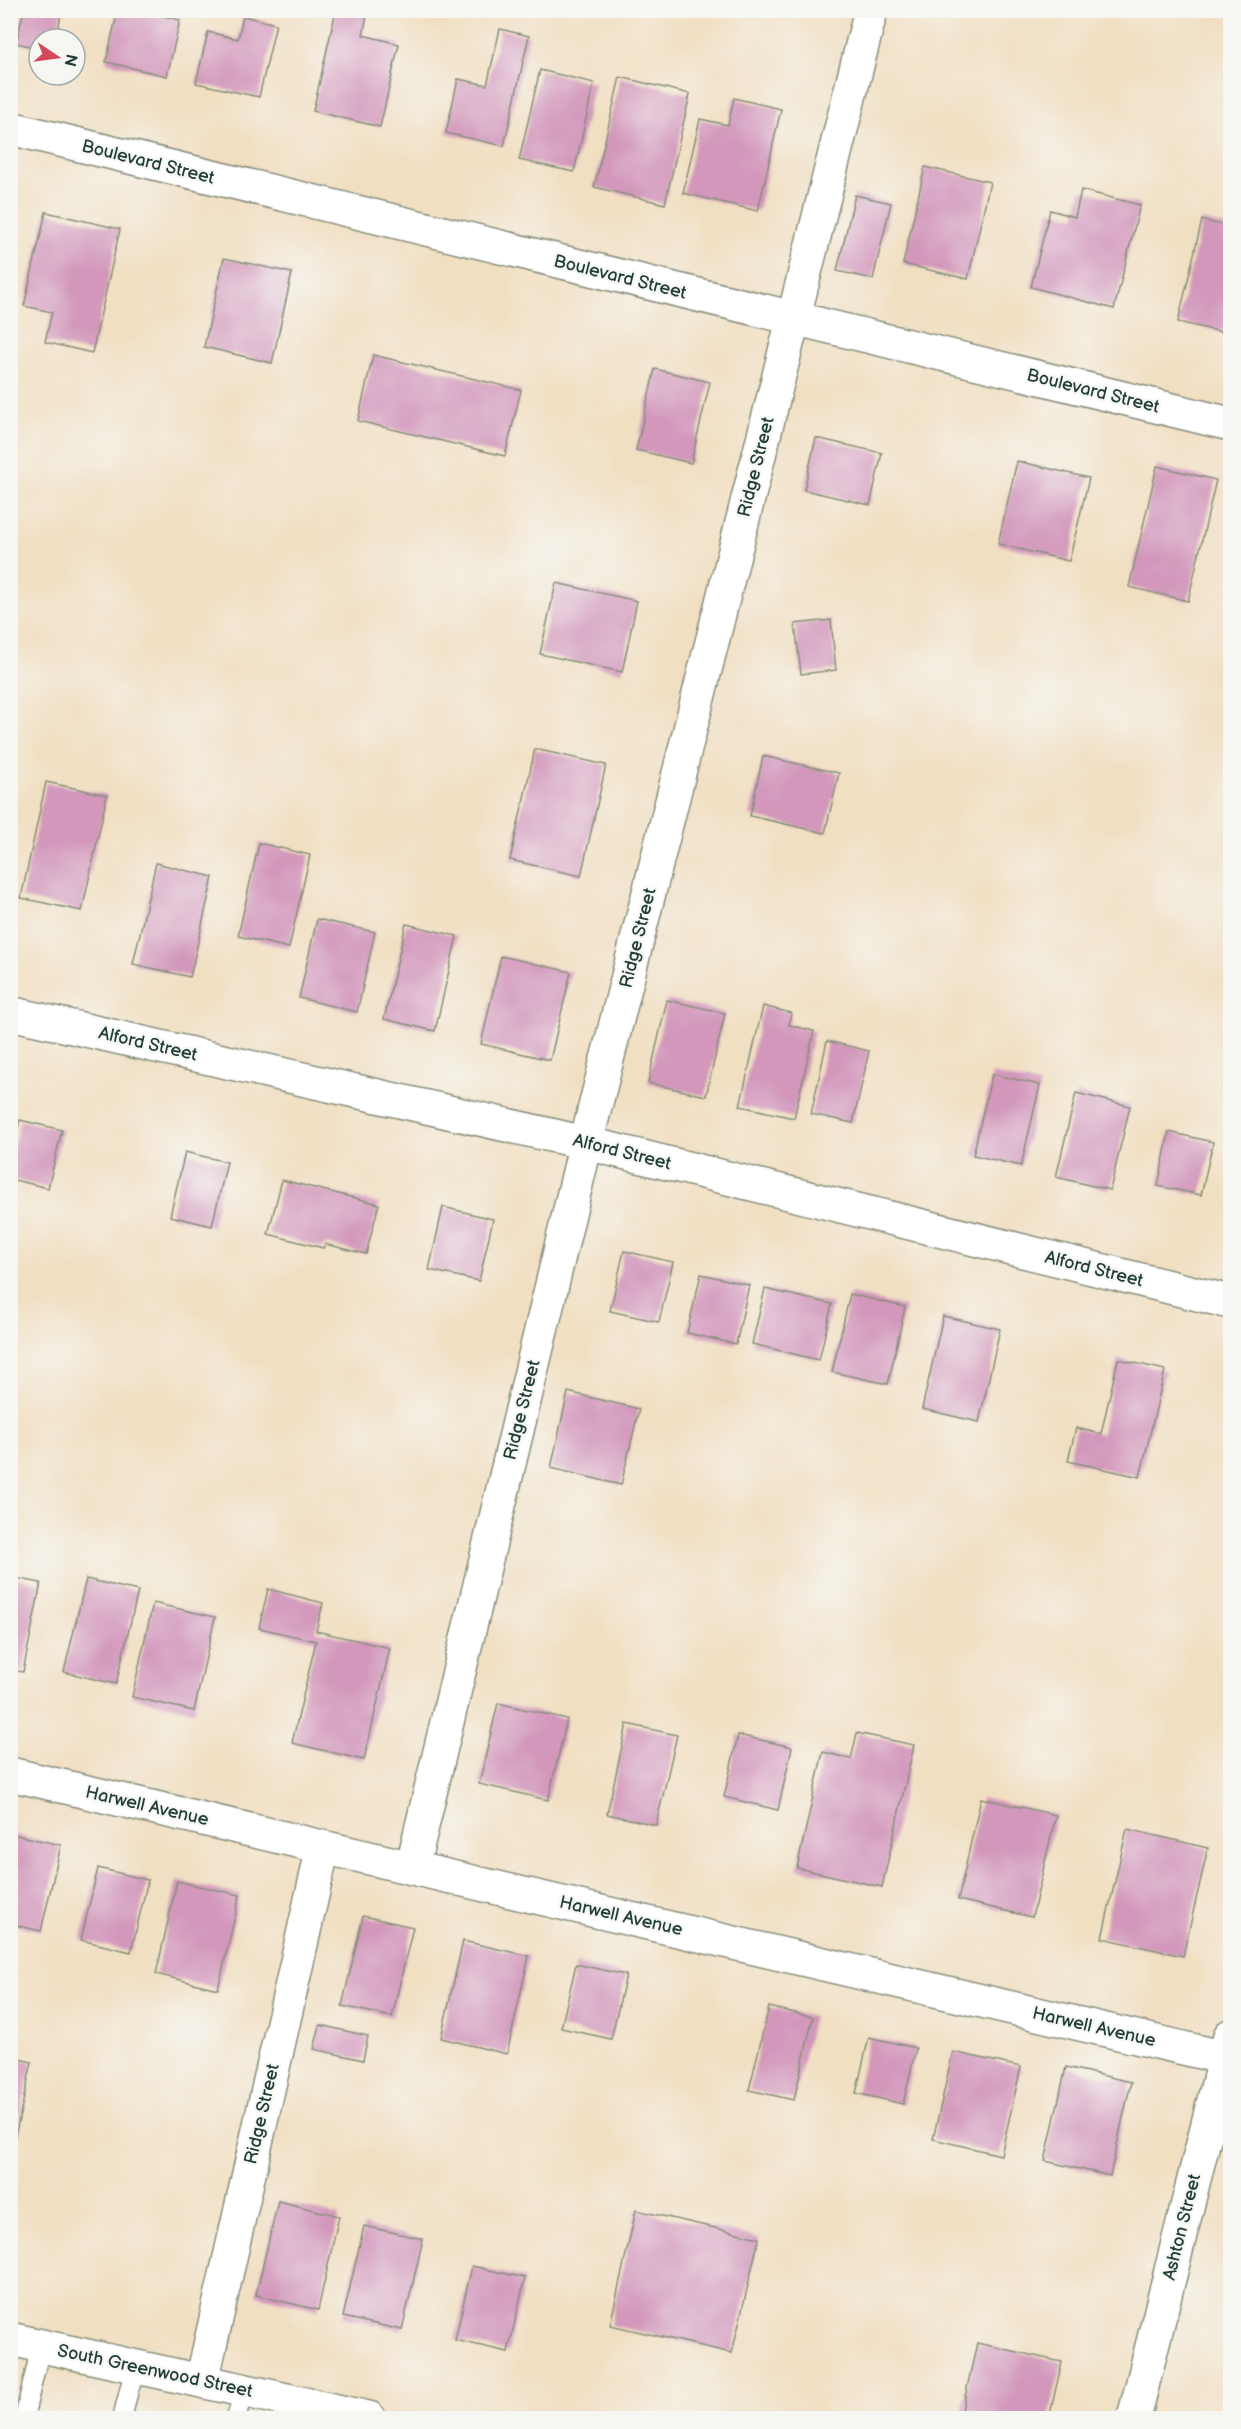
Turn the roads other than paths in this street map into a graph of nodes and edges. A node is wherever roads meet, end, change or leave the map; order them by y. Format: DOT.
graph roads {
  1 [pos="871,10"];
  2 [pos="10,129"];
  3 [pos="793,319"];
  4 [pos="1230,424"];
  5 [pos="10,1013"];
  6 [pos="586,1143"];
  7 [pos="1230,1302"];
  8 [pos="10,1774"];
  9 [pos="323,1847"];
  10 [pos="412,1868"];
  11 [pos="1229,2051"];
  12 [pos="26,2343"];
  13 [pos="135,2367"];
  14 [pos="202,2381"];
  15 [pos="240,2405"];
  16 [pos="304,2412"];
  17 [pos="24,2418"];
  18 [pos="122,2418"];
  19 [pos="369,2418"];
  20 [pos="1134,2418"];
  1 -- 3 [label="street, Ridge Street"];
  2 -- 3 [label="street, Boulevard Street"];
  3 -- 4 [label="street, Boulevard Street"];
  3 -- 6 [label="street, Ridge Street"];
  5 -- 6 [label="street, Alford Street"];
  6 -- 7 [label="street, Alford Street"];
  6 -- 10 [label="street, Ridge Street"];
  8 -- 9 [label="street, Harwell Avenue"];
  9 -- 10 [label="street, Harwell Avenue"];
  9 -- 14 [label="street, Ridge Street"];
  10 -- 11 [label="street, Harwell Avenue"];
  11 -- 20 [label="street, Ashton Street"];
  12 -- 13 [label="street, South Greenwood Street"];
  12 -- 17 [label="lane"];
  13 -- 14 [label="street, South Greenwood Street"];
  13 -- 18 [label="lane"];
  14 -- 15 [label="street, South Greenwood Street"];
  15 -- 16 [label="street, South Greenwood Street"];
  16 -- 19 [label="street, South Greenwood Street"];
}
